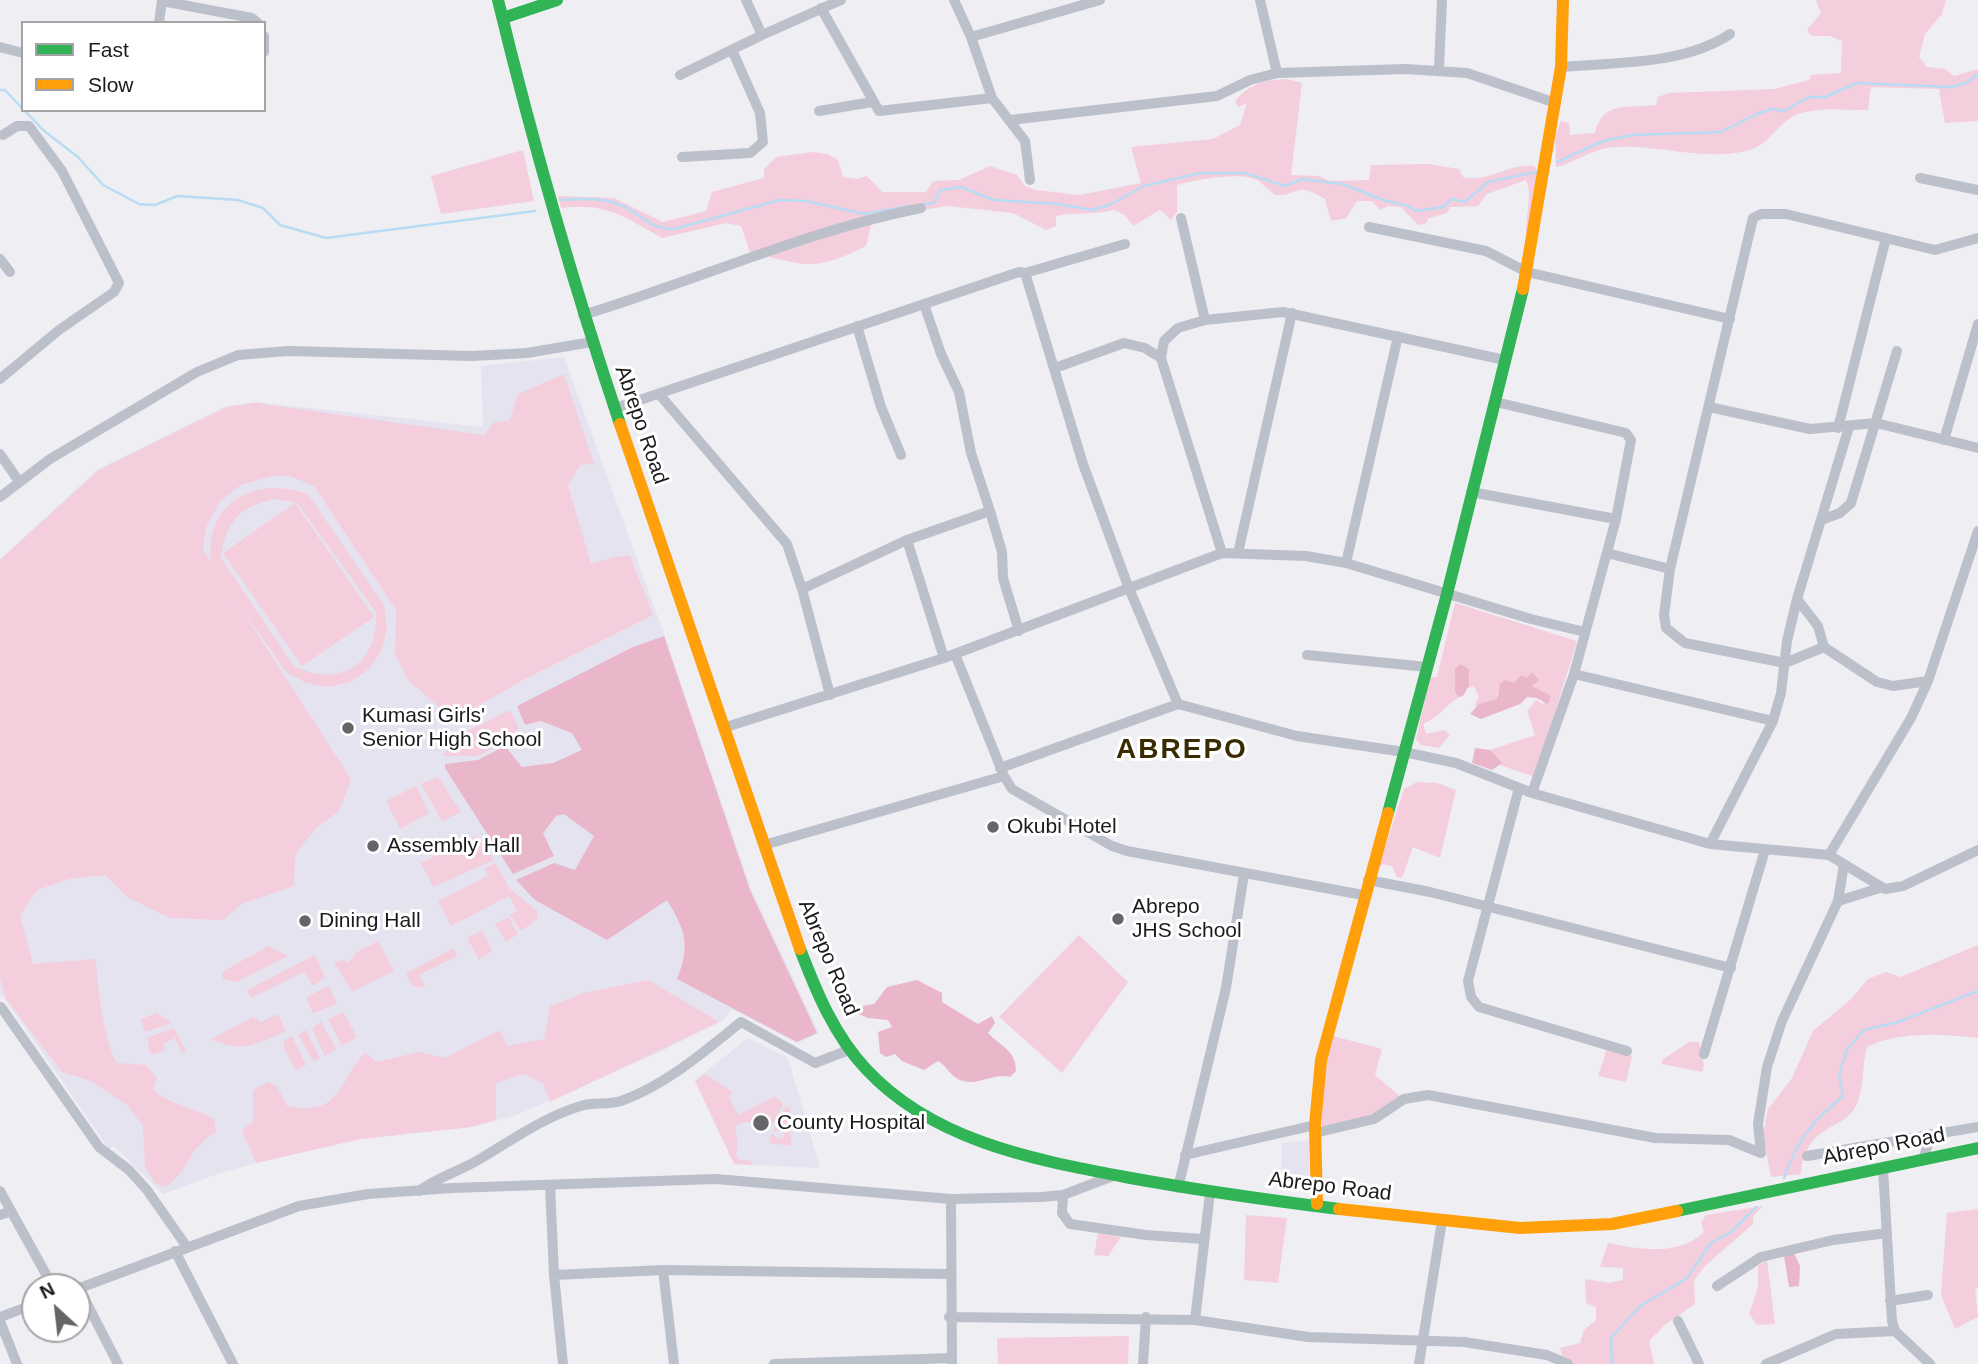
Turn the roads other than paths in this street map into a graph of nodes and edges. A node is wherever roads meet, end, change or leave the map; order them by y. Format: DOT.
graph roads {
  1 [pos="498,0"];
  2 [pos="557,0"];
  3 [pos="746,0"];
  4 [pos="841,0"];
  5 [pos="954,0"];
  6 [pos="1100,0"];
  7 [pos="1260,0"];
  8 [pos="1442,0"];
  9 [pos="1563,0"];
  10 [pos="162,1"];
  11 [pos="821,8"];
  12 [pos="503,18"];
  13 [pos="159,21"];
  14 [pos="256,21"];
  15 [pos="762,34"];
  16 [pos="1730,34"];
  17 [pos="971,37"];
  18 [pos="0,47"];
  19 [pos="732,50"];
  20 [pos="21,52"];
  21 [pos="1561,67"];
  22 [pos="1438,69"];
  23 [pos="1277,74"];
  24 [pos="680,75"];
  25 [pos="992,98"];
  26 [pos="872,102"];
  27 [pos="1556,103"];
  28 [pos="819,111"];
  29 [pos="1010,120"];
  30 [pos="3,135"];
  31 [pos="682,157"];
  32 [pos="1920,178"];
  33 [pos="1030,180"];
  34 [pos="1978,190"];
  35 [pos="921,208"];
  36 [pos="1181,218"];
  37 [pos="1370,227"];
  38 [pos="1886,238"];
  39 [pos="1978,238"];
  40 [pos="1125,244"];
  41 [pos="0,259"];
  42 [pos="10,272"];
  43 [pos="1527,272"];
  44 [pos="1025,273"];
  45 [pos="924,304"];
  46 [pos="1292,313"];
  47 [pos="583,315"];
  48 [pos="1730,319"];
  49 [pos="1205,320"];
  50 [pos="1978,324"];
  51 [pos="857,327"];
  52 [pos="1398,336"];
  53 [pos="592,342"];
  54 [pos="1897,351"];
  55 [pos="1161,359"];
  56 [pos="1505,360"];
  57 [pos="1055,368"];
  58 [pos="0,379"];
  59 [pos="659,394"];
  60 [pos="1496,402"];
  61 [pos="1709,407"];
  62 [pos="616,408"];
  63 [pos="1875,423"];
  64 [pos="1849,426"];
  65 [pos="1838,428"];
  66 [pos="1944,440"];
  67 [pos="1978,448"];
  68 [pos="0,454"];
  69 [pos="901,455"];
  70 [pos="18,480"];
  71 [pos="1471,492"];
  72 [pos="0,497"];
  73 [pos="990,511"];
  74 [pos="1616,519"];
  75 [pos="1821,520"];
  76 [pos="1978,531"];
  77 [pos="907,540"];
  78 [pos="1222,553"];
  79 [pos="1238,553"];
  80 [pos="1607,553"];
  81 [pos="1346,563"];
  82 [pos="1670,569"];
  83 [pos="1128,586"];
  84 [pos="802,589"];
  85 [pos="1447,594"];
  86 [pos="1797,599"];
  87 [pos="1019,631"];
  88 [pos="1585,632"];
  89 [pos="1824,647"];
  90 [pos="1307,655"];
  91 [pos="950,656"];
  92 [pos="1784,663"];
  93 [pos="1427,667"];
  94 [pos="1574,674"];
  95 [pos="1927,681"];
  96 [pos="830,695"];
  97 [pos="1178,704"];
  98 [pos="1773,721"];
  99 [pos="723,728"];
  100 [pos="1404,751"];
  101 [pos="1002,772"];
  102 [pos="1519,788"];
  103 [pos="1532,793"];
  104 [pos="1710,844"];
  105 [pos="764,845"];
  106 [pos="1765,850"];
  107 [pos="1978,850"];
  108 [pos="1829,855"];
  109 [pos="1844,864"];
  110 [pos="1244,874"];
  111 [pos="1368,880"];
  112 [pos="1880,888"];
  113 [pos="1363,895"];
  114 [pos="1838,901"];
  115 [pos="1487,907"];
  116 [pos="1731,968"];
  117 [pos="1,1007"];
  118 [pos="849,1050"];
  119 [pos="1626,1051"];
  120 [pos="1704,1054"];
  121 [pos="1978,1127"];
  122 [pos="1315,1129"];
  123 [pos="1931,1134"];
  124 [pos="1978,1148"];
  125 [pos="1185,1155"];
  126 [pos="1807,1156"];
  127 [pos="1923,1160"];
  128 [pos="1883,1168"];
  129 [pos="1113,1176"];
  130 [pos="550,1185"];
  131 [pos="1178,1188"];
  132 [pos="0,1191"];
  133 [pos="418,1191"];
  134 [pos="1210,1193"];
  135 [pos="1063,1195"];
  136 [pos="951,1199"];
  137 [pos="1318,1204"];
  138 [pos="11,1211"];
  139 [pos="0,1215"];
  140 [pos="1441,1221"];
  141 [pos="1886,1233"];
  142 [pos="1203,1239"];
  143 [pos="187,1247"];
  144 [pos="175,1251"];
  145 [pos="663,1270"];
  146 [pos="45,1273"];
  147 [pos="949,1274"];
  148 [pos="554,1275"];
  149 [pos="91,1283"];
  150 [pos="1717,1286"];
  151 [pos="1928,1294"];
  152 [pos="1891,1301"];
  153 [pos="21,1310"];
  154 [pos="91,1313"];
  155 [pos="949,1317"];
  156 [pos="1146,1317"];
  157 [pos="0,1319"];
  158 [pos="1195,1320"];
  159 [pos="1678,1321"];
  160 [pos="1895,1331"];
  161 [pos="1421,1342"];
  162 [pos="952,1361"];
  163 [pos="17,1364"];
  164 [pos="118,1364"];
  165 [pos="233,1364"];
  166 [pos="563,1364"];
  167 [pos="674,1364"];
  168 [pos="774,1364"];
  169 [pos="1143,1364"];
  170 [pos="1419,1364"];
  171 [pos="1568,1364"];
  172 [pos="1699,1364"];
  173 [pos="1766,1364"];
  174 [pos="1930,1364"];
  1 -- 12 [label="main road, Abrepo Road"];
  2 -- 12 [label="main road"];
  3 -- 15 [label="street"];
  4 -- 11 [label="street"];
  5 -- 17 [label="street"];
  6 -- 17 [label="street"];
  7 -- 23 [label="street"];
  8 -- 22 [label="street"];
  9 -- 21 [label="main road"];
  10 -- 13 [label="street"];
  10 -- 14 [label="street"];
  11 -- 15 [label="street"];
  11 -- 26 [label="street"];
  12 -- 47 [label="main road, Abrepo Road"];
  15 -- 19 [label="street"];
  16 -- 21 [label="street"];
  17 -- 25 [label="street"];
  18 -- 20 [label="street"];
  19 -- 24 [label="street"];
  19 -- 31 [label="street"];
  21 -- 27 [label="main road"];
  22 -- 23 [label="street"];
  22 -- 27 [label="street"];
  23 -- 29 [label="street"];
  25 -- 26 [label="street"];
  25 -- 29 [label="street"];
  26 -- 28 [label="street"];
  27 -- 43 [label="main road"];
  29 -- 33 [label="street"];
  30 -- 58 [label="street"];
  32 -- 34 [label="street"];
  35 -- 47 [label="street"];
  36 -- 49 [label="street"];
  37 -- 43 [label="street"];
  38 -- 39 [label="street"];
  38 -- 48 [label="street"];
  38 -- 65 [label="street"];
  40 -- 44 [label="street"];
  41 -- 42 [label="street"];
  43 -- 48 [label="street"];
  43 -- 56 [label="main road"];
  44 -- 45 [label="street"];
  44 -- 57 [label="street"];
  45 -- 51 [label="street"];
  45 -- 73 [label="street"];
  46 -- 49 [label="street"];
  46 -- 52 [label="street"];
  46 -- 79 [label="street"];
  47 -- 53 [label="main road, Abrepo Road"];
  48 -- 61 [label="street"];
  49 -- 55 [label="street"];
  50 -- 66 [label="street"];
  51 -- 59 [label="street"];
  51 -- 69 [label="street"];
  52 -- 56 [label="street"];
  52 -- 81 [label="street"];
  53 -- 62 [label="main road, Abrepo Road"];
  53 -- 70 [label="street"];
  54 -- 63 [label="street"];
  55 -- 57 [label="street"];
  55 -- 78 [label="street"];
  56 -- 60 [label="main road"];
  57 -- 83 [label="street"];
  59 -- 62 [label="street"];
  59 -- 84 [label="street"];
  60 -- 71 [label="main road"];
  60 -- 74 [label="street"];
  61 -- 65 [label="street"];
  61 -- 82 [label="street"];
  62 -- 99 [label="main road, Abrepo Road"];
  63 -- 64 [label="street"];
  63 -- 66 [label="street"];
  63 -- 75 [label="street"];
  64 -- 65 [label="street"];
  64 -- 75 [label="street"];
  66 -- 67 [label="street"];
  68 -- 70 [label="street"];
  70 -- 72 [label="street"];
  71 -- 74 [label="street"];
  71 -- 85 [label="main road"];
  73 -- 77 [label="street"];
  73 -- 87 [label="street"];
  74 -- 80 [label="street"];
  75 -- 86 [label="street"];
  76 -- 95 [label="street"];
  77 -- 84 [label="street"];
  77 -- 91 [label="street"];
  78 -- 79 [label="street"];
  78 -- 83 [label="street"];
  79 -- 81 [label="street"];
  80 -- 82 [label="street"];
  80 -- 88 [label="street"];
  81 -- 85 [label="street"];
  82 -- 92 [label="street"];
  83 -- 87 [label="street"];
  83 -- 97 [label="street"];
  84 -- 96 [label="street"];
  85 -- 88 [label="street"];
  85 -- 93 [label="main road"];
  86 -- 89 [label="street"];
  86 -- 92 [label="street"];
  87 -- 91 [label="street"];
  88 -- 94 [label="street"];
  89 -- 92 [label="street"];
  89 -- 95 [label="street"];
  90 -- 93 [label="street"];
  91 -- 96 [label="street"];
  91 -- 101 [label="street"];
  92 -- 98 [label="street"];
  93 -- 100 [label="main road"];
  94 -- 98 [label="street"];
  94 -- 103 [label="street"];
  95 -- 108 [label="street"];
  96 -- 99 [label="street"];
  97 -- 100 [label="street"];
  97 -- 101 [label="street"];
  98 -- 104 [label="street"];
  99 -- 105 [label="main road, Abrepo Road"];
  100 -- 102 [label="street"];
  100 -- 111 [label="main road"];
  101 -- 105 [label="street"];
  101 -- 110 [label="street"];
  102 -- 103 [label="street"];
  102 -- 115 [label="street"];
  103 -- 104 [label="street"];
  104 -- 106 [label="street"];
  105 -- 118 [label="main road, Abrepo Road"];
  106 -- 108 [label="street"];
  106 -- 116 [label="street"];
  107 -- 112 [label="street"];
  108 -- 109 [label="street"];
  109 -- 112 [label="street"];
  109 -- 114 [label="street"];
  110 -- 113 [label="street"];
  110 -- 125 [label="street"];
  111 -- 113 [label="main road"];
  111 -- 115 [label="street"];
  112 -- 114 [label="street"];
  113 -- 122 [label="main road"];
  114 -- 122 [label="street"];
  115 -- 116 [label="street"];
  115 -- 119 [label="street"];
  116 -- 120 [label="street"];
  117 -- 143 [label="street"];
  118 -- 129 [label="main road, Abrepo Road"];
  118 -- 133 [label="street"];
  121 -- 123 [label="street"];
  122 -- 125 [label="street"];
  122 -- 137 [label="main road"];
  123 -- 126 [label="street"];
  123 -- 127 [label="street"];
  124 -- 127 [label="main road, Abrepo Road"];
  125 -- 131 [label="street"];
  127 -- 128 [label="main road, Abrepo Road"];
  128 -- 140 [label="main road, Abrepo Road"];
  128 -- 141 [label="street"];
  129 -- 131 [label="main road, Abrepo Road"];
  129 -- 135 [label="street"];
  130 -- 133 [label="street"];
  130 -- 136 [label="street"];
  130 -- 148 [label="street"];
  131 -- 134 [label="main road, Abrepo Road"];
  132 -- 138 [label="street"];
  133 -- 143 [label="street"];
  134 -- 137 [label="main road, Abrepo Road"];
  134 -- 142 [label="street"];
  135 -- 136 [label="street"];
  135 -- 142 [label="street"];
  136 -- 147 [label="street"];
  137 -- 140 [label="main road, Abrepo Road"];
  138 -- 139 [label="street"];
  138 -- 146 [label="street"];
  140 -- 161 [label="street"];
  141 -- 150 [label="street"];
  141 -- 152 [label="street"];
  142 -- 158 [label="street"];
  143 -- 144 [label="street"];
  144 -- 149 [label="street"];
  144 -- 165 [label="street"];
  145 -- 147 [label="street"];
  145 -- 148 [label="street"];
  145 -- 167 [label="street"];
  147 -- 155 [label="street"];
  148 -- 166 [label="street"];
  151 -- 152 [label="street"];
  152 -- 160 [label="street"];
  153 -- 157 [label="street"];
  154 -- 164 [label="street"];
  155 -- 156 [label="street"];
  155 -- 162 [label="street"];
  156 -- 158 [label="street"];
  156 -- 169 [label="street"];
  157 -- 163 [label="street"];
  158 -- 161 [label="street"];
  159 -- 172 [label="street"];
  160 -- 173 [label="street"];
  160 -- 174 [label="street"];
  161 -- 170 [label="street"];
  161 -- 171 [label="street"];
  162 -- 168 [label="street"];
}
